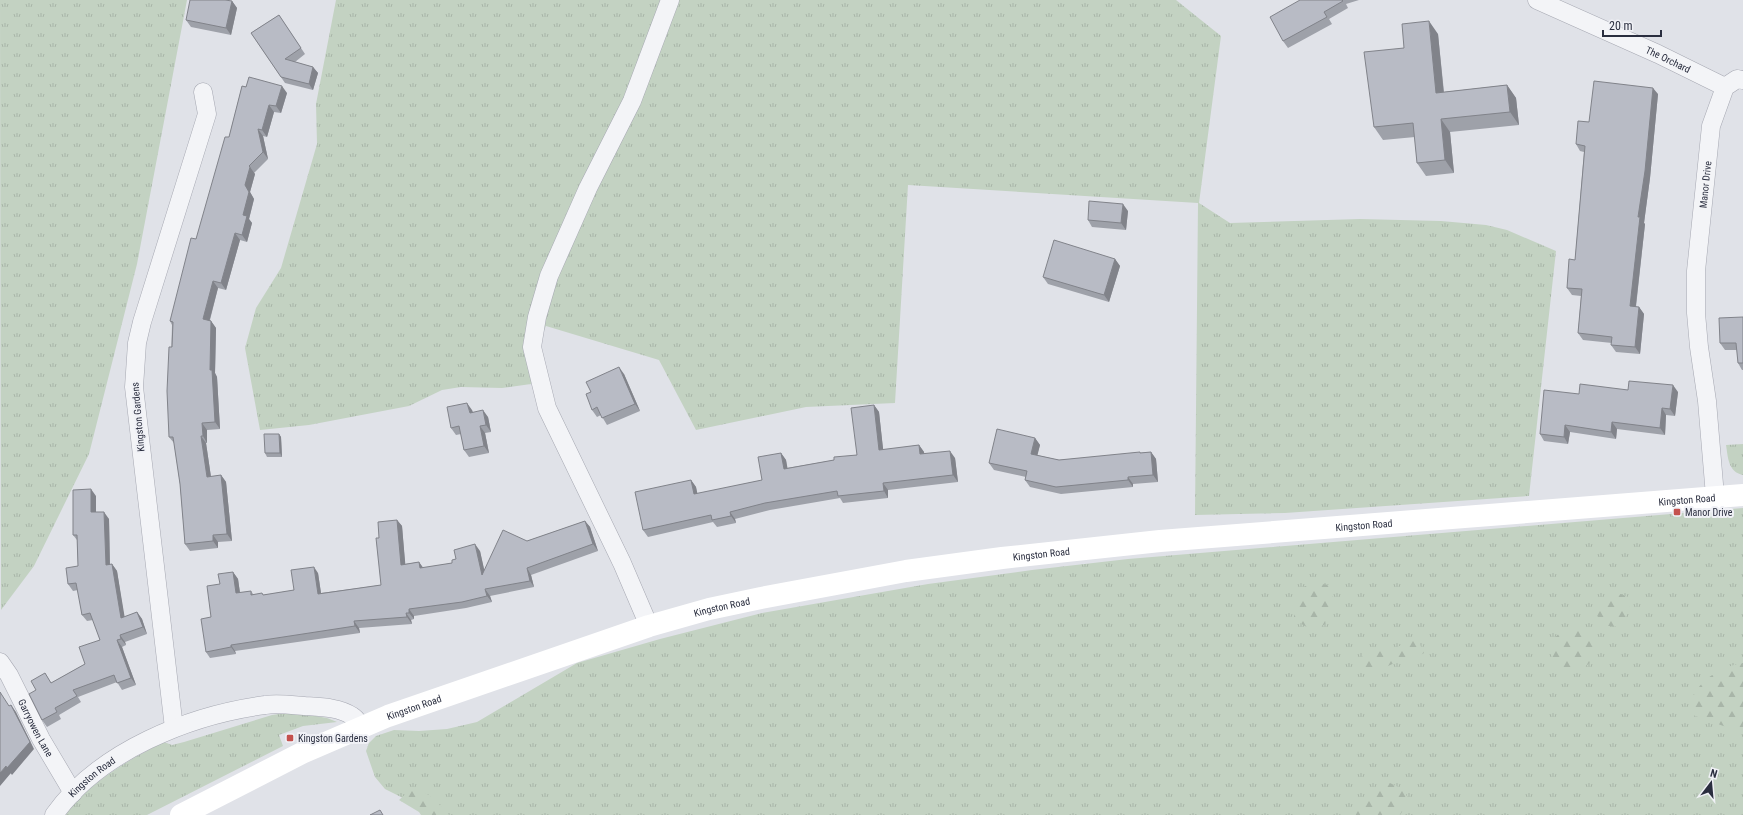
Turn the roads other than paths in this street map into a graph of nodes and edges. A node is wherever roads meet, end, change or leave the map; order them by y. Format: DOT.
graph roads {
  1 [pos="670,0"];
  2 [pos="1543,1"];
  3 [pos="1743,80"];
  4 [pos="1725,87"];
  5 [pos="203,92"];
  6 [pos="1743,495"];
  7 [pos="1715,496"];
  8 [pos="649,626"];
  9 [pos="0,662"];
  10 [pos="362,727"];
  11 [pos="174,728"];
  12 [pos="73,793"];
  13 [pos="54,815"];
  14 [pos="181,815"];
  1 -- 8 [label="street"];
  2 -- 4 [label="street, The Orchard"];
  3 -- 4 [label="street"];
  4 -- 7 [label="street, Manor Drive"];
  5 -- 11 [label="street, Kingston Gardens"];
  6 -- 7 [label="main road, Kingston Road"];
  7 -- 8 [label="main road, Kingston Road"];
  8 -- 10 [label="main road, Kingston Road"];
  9 -- 12 [label="street, Garryowen Lane"];
  10 -- 11 [label="street, Kingston Road"];
  10 -- 14 [label="main road, Kingston Road"];
  11 -- 12 [label="street, Kingston Road"];
  12 -- 13 [label="street, Kingston Road"];
}
